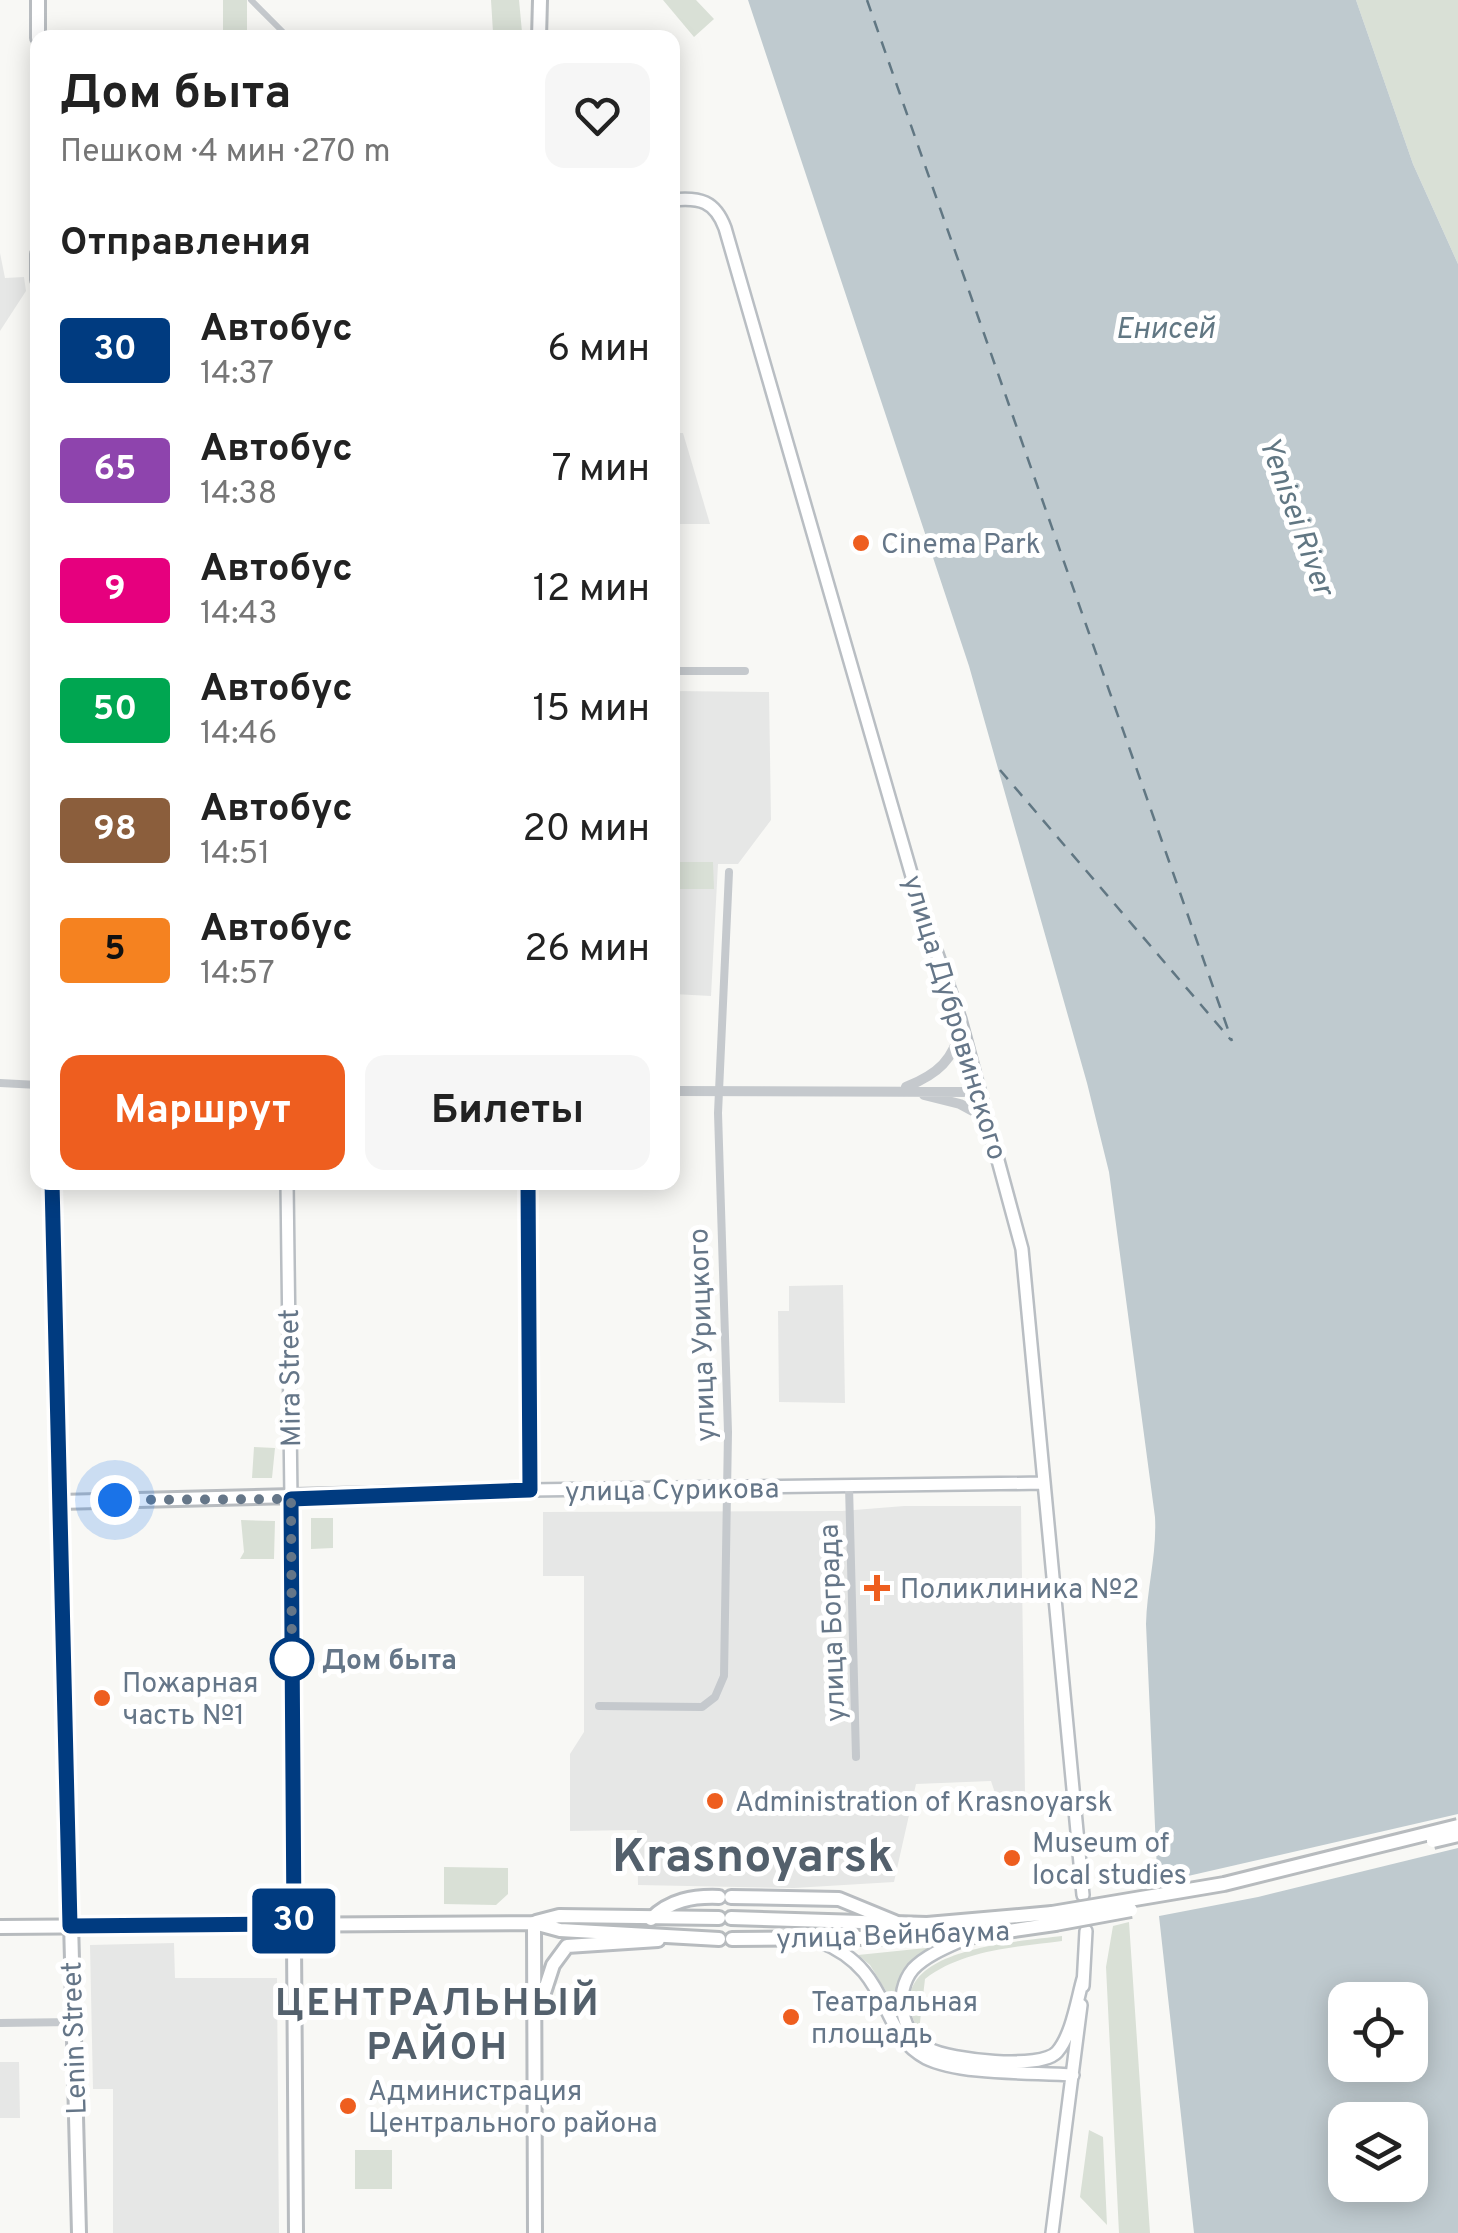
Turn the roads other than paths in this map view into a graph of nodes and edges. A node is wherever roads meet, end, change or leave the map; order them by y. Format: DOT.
graph roads {
  1 [pos="38,0"];
  2 [pos="251,0"];
  3 [pos="540,0"];
  4 [pos="38,30"];
  5 [pos="282,30"];
  6 [pos="539,30"];
  7 [pos="680,200"];
  8 [pos="745,670"];
  9 [pos="680,671"];
  10 [pos="729,872"];
  11 [pos="962,1025"];
  12 [pos="0,1083"];
  13 [pos="30,1084"];
  14 [pos="899,1090"];
  15 [pos="680,1091"];
  16 [pos="719,1091"];
  17 [pos="978,1092"];
  18 [pos="986,1118"];
  19 [pos="52,1190"];
  20 [pos="288,1190"];
  21 [pos="528,1190"];
  22 [pos="1044,1484"];
  23 [pos="849,1486"];
  24 [pos="728,1488"];
  25 [pos="530,1490"];
  26 [pos="291,1499"];
  27 [pos="59,1502"];
  28 [pos="599,1706"];
  29 [pos="856,1758"];
  30 [pos="1458,1826"];
  31 [pos="1458,1836"];
  32 [pos="1084,1896"];
  33 [pos="1054,1918"];
  34 [pos="651,1919"];
  35 [pos="895,1922"];
  36 [pos="534,1923"];
  37 [pos="294,1924"];
  38 [pos="70,1926"];
  39 [pos="0,1928"];
  40 [pos="1086,1931"];
  41 [pos="967,1937"];
  42 [pos="688,1938"];
  43 [pos="819,1941"];
  44 [pos="1084,1979"];
  45 [pos="73,2022"];
  46 [pos="0,2024"];
  47 [pos="534,2025"];
  48 [pos="1073,2075"];
  49 [pos="79,2233"];
  50 [pos="296,2233"];
  51 [pos="535,2233"];
  52 [pos="1052,2233"];
  1 -- 4 [label="main road"];
  2 -- 5 [label="street"];
  3 -- 6 [label="main road"];
  7 -- 11 [label="main road, улица Дубровинского"];
  8 -- 9 [label="street"];
  10 -- 16 [label="street, улица Урицкого"];
  11 -- 14 [label="street"];
  11 -- 17 [label="main road, улица Дубровинского"];
  12 -- 13 [label="street"];
  14 -- 16 [label="street"];
  14 -- 17 [label="street"];
  14 -- 18 [label="street"];
  15 -- 16 [label="street"];
  16 -- 24 [label="street, улица Урицкого"];
  17 -- 18 [label="main road, улица Дубровинского"];
  18 -- 22 [label="main road, улица Дубровинского"];
  19 -- 27 [label="main road, Lenin Street"];
  20 -- 26 [label="main road, Mira Street"];
  21 -- 25 [label="main road"];
  22 -- 23 [label="main road, улица Сурикова"];
  22 -- 32 [label="main road, улица Дубровинского"];
  23 -- 24 [label="main road, улица Сурикова"];
  23 -- 29 [label="street, улица Бограда"];
  24 -- 25 [label="main road, улица Сурикова"];
  24 -- 28 [label="street, улица Урицкого"];
  25 -- 26 [label="main road, улица Сурикова"];
  26 -- 27 [label="main road, улица Сурикова"];
  26 -- 37 [label="main road, Mira Street"];
  27 -- 38 [label="main road, Lenin Street"];
  30 -- 33 [label="main road, bridge"];
  31 -- 33 [label="main road, bridge"];
  33 -- 35 [label="main road, улица Вейнбаума"];
  33 -- 41 [label="main road, улица Вейнбаума"];
  34 -- 35 [label="main road, улица Вейнбаума"];
  34 -- 35 [label="main road"];
  34 -- 36 [label="main road, улица Вейнбаума"];
  36 -- 37 [label="main road, улица Вейнбаума"];
  36 -- 42 [label="main road, улица Вейнбаума"];
  36 -- 47 [label="main road"];
  37 -- 38 [label="main road, улица Вейнбаума"];
  37 -- 50 [label="main road, Mira Street"];
  38 -- 39 [label="main road, улица Вейнбаума"];
  38 -- 45 [label="main road, Lenin Street"];
  40 -- 44 [label="main road"];
  41 -- 43 [label="main road, улица Вейнбаума"];
  41 -- 44 [label="main road"];
  42 -- 43 [label="main road, улица Вейнбаума"];
  42 -- 47 [label="main road"];
  43 -- 48 [label="main road"];
  44 -- 48 [label="main road"];
  45 -- 46 [label="street"];
  45 -- 49 [label="main road, Lenin Street"];
  47 -- 51 [label="main road"];
  48 -- 52 [label="main road"];
}
